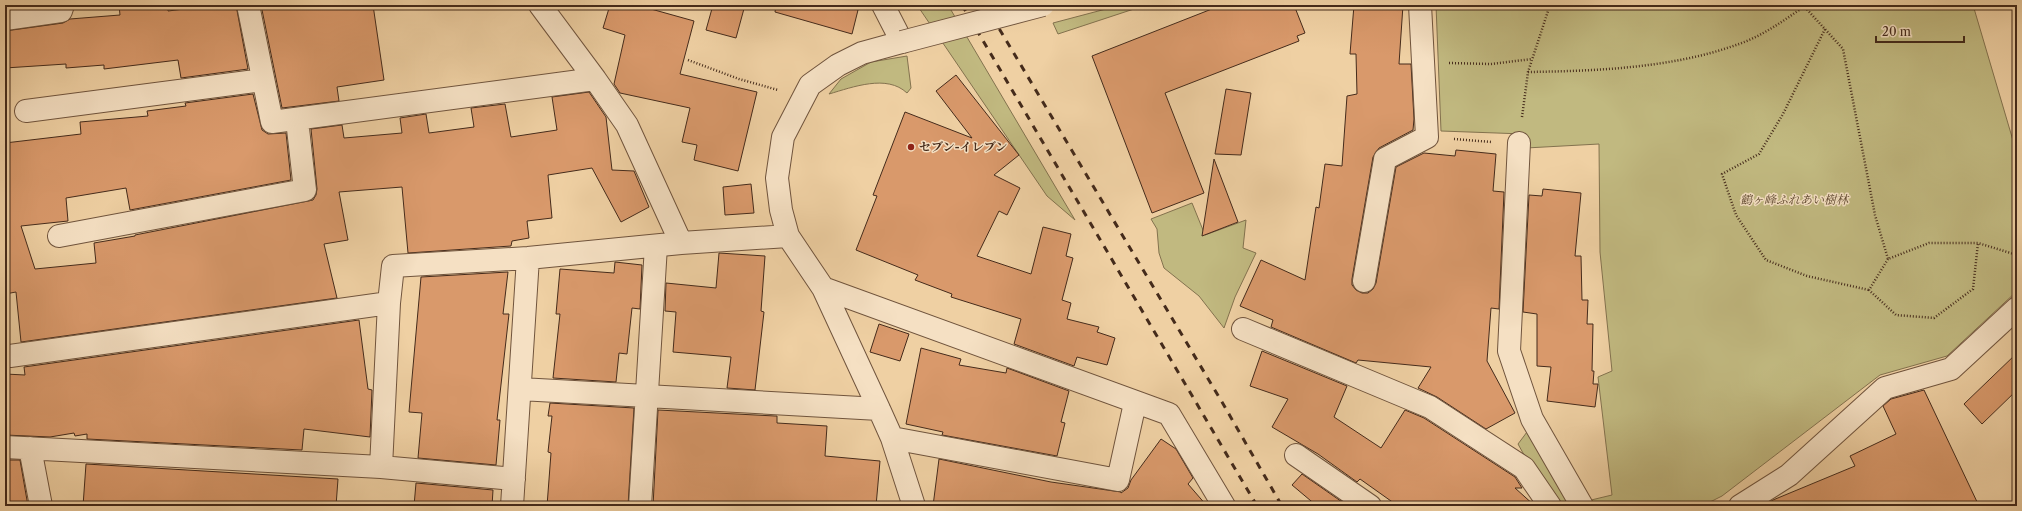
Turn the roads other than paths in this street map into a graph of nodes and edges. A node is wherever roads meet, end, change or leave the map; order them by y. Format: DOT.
graph roads {
  1 [pos="63,5"];
  2 [pos="248,5"];
  3 [pos="540,5"];
  4 [pos="883,5"];
  5 [pos="1043,5"];
  6 [pos="1420,5"];
  7 [pos="5,19"];
  8 [pos="902,42"];
  9 [pos="595,78"];
  10 [pos="262,80"];
  11 [pos="26,111"];
  12 [pos="296,120"];
  13 [pos="1519,143"];
  14 [pos="59,236"];
  15 [pos="788,236"];
  16 [pos="681,243"];
  17 [pos="656,246"];
  18 [pos="528,258"];
  19 [pos="1364,281"];
  20 [pos="823,288"];
  21 [pos="389,303"];
  22 [pos="2017,308"];
  23 [pos="1243,329"];
  24 [pos="10,356"];
  25 [pos="520,389"];
  26 [pos="647,396"];
  27 [pos="1135,403"];
  28 [pos="879,409"];
  29 [pos="892,438"];
  30 [pos="5,447"];
  31 [pos="30,448"];
  32 [pos="1296,455"];
  33 [pos="381,467"];
  34 [pos="514,479"];
  35 [pos="42,506"];
  36 [pos="512,506"];
  37 [pos="640,506"];
  38 [pos="914,506"];
  39 [pos="1224,506"];
  40 [pos="1370,506"];
  41 [pos="1550,506"];
  42 [pos="1582,506"];
  43 [pos="1740,506"];
  1 -- 7 [label="street"];
  2 -- 10 [label="street"];
  3 -- 9 [label="street"];
  4 -- 8 [label="street"];
  5 -- 8 [label="street, bridge"];
  6 -- 19 [label="street"];
  8 -- 15 [label="street"];
  9 -- 12 [label="street"];
  9 -- 16 [label="street"];
  10 -- 11 [label="street"];
  10 -- 12 [label="street"];
  12 -- 14 [label="street"];
  13 -- 42 [label="street"];
  15 -- 16 [label="street"];
  15 -- 20 [label="street"];
  16 -- 17 [label="street"];
  17 -- 18 [label="street"];
  17 -- 26 [label="street"];
  18 -- 21 [label="street"];
  18 -- 25 [label="street"];
  20 -- 27 [label="street"];
  20 -- 28 [label="street"];
  21 -- 24 [label="street"];
  21 -- 33 [label="street"];
  22 -- 43 [label="street"];
  23 -- 41 [label="street"];
  25 -- 26 [label="street"];
  25 -- 34 [label="street"];
  26 -- 28 [label="street"];
  26 -- 37 [label="street"];
  27 -- 29 [label="street"];
  27 -- 39 [label="street"];
  28 -- 29 [label="street"];
  29 -- 38 [label="street"];
  30 -- 31 [label="street"];
  31 -- 33 [label="street"];
  31 -- 35 [label="street"];
  32 -- 40 [label="street"];
  33 -- 34 [label="street"];
  34 -- 36 [label="street"];
}
